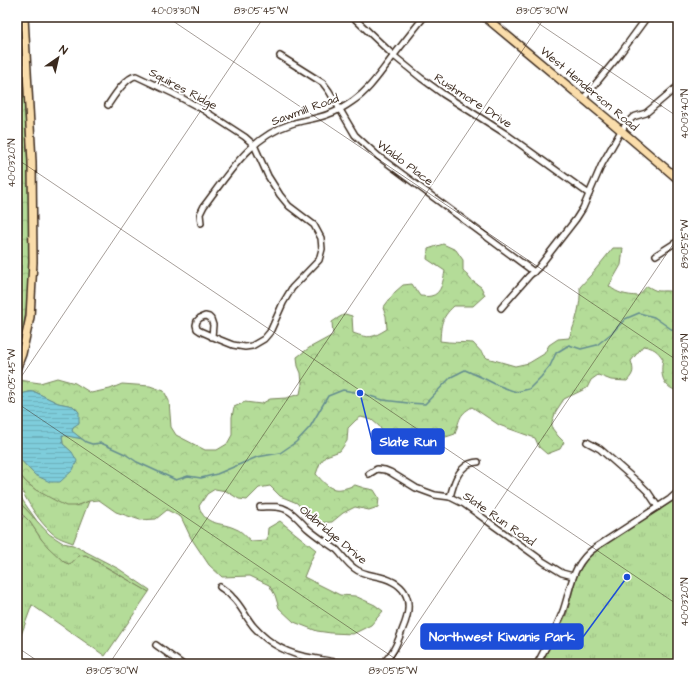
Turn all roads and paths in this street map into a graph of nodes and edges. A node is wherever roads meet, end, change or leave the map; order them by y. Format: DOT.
graph roads {
  1 [pos="24,17"];
  2 [pos="353,17"];
  3 [pos="424,17"];
  4 [pos="485,17"];
  5 [pos="647,17"];
  6 [pos="280,56"];
  7 [pos="394,56"];
  8 [pos="678,86"];
  9 [pos="583,99"];
  10 [pos="108,105"];
  11 [pos="340,109"];
  12 [pos="621,131"];
  13 [pos="254,144"];
  14 [pos="678,179"];
  15 [pos="589,194"];
  16 [pos="201,223"];
  17 [pos="678,241"];
  18 [pos="656,256"];
  19 [pos="534,272"];
  20 [pos="501,308"];
  21 [pos="212,337"];
  22 [pos="17,367"];
  23 [pos="587,442"];
  24 [pos="478,462"];
  25 [pos="368,474"];
  26 [pos="678,492"];
  27 [pos="450,497"];
  28 [pos="260,507"];
  29 [pos="658,507"];
  30 [pos="573,576"];
  31 [pos="220,587"];
  32 [pos="513,631"];
  33 [pos="156,645"];
  34 [pos="546,647"];
  35 [pos="182,664"];
  36 [pos="343,664"];
  37 [pos="381,664"];
  38 [pos="537,664"];
  1 -- 22 [label="main road"];
  2 -- 7 [label="street, Rushmore Drive"];
  3 -- 7 [label="street, Sawmill Road"];
  4 -- 9 [label="main road, West Henderson Road"];
  5 -- 9 [label="street"];
  6 -- 11 [label="street, Waldo Place"];
  7 -- 11 [label="street, Sawmill Road"];
  7 -- 15 [label="street, Rushmore Drive"];
  8 -- 12 [label="street"];
  9 -- 12 [label="main road, West Henderson Road"];
  10 -- 13 [label="street, Squires Ridge"];
  11 -- 13 [label="street, Sawmill Road"];
  11 -- 19 [label="street, Waldo Place"];
  12 -- 14 [label="main road, West Henderson Road"];
  12 -- 15 [label="street"];
  13 -- 16 [label="street, Sawmill Road"];
  13 -- 21 [label="street"];
  15 -- 19 [label="street"];
  17 -- 18 [label="street"];
  19 -- 20 [label="street"];
  23 -- 29 [label="street"];
  24 -- 27 [label="street"];
  25 -- 27 [label="street, Slate Run Road"];
  26 -- 29 [label="street"];
  27 -- 30 [label="street, Slate Run Road"];
  28 -- 37 [label="street, Oldbridge Drive"];
  29 -- 30 [label="street"];
  30 -- 34 [label="street"];
  31 -- 36 [label="street"];
  32 -- 34 [label="street"];
  33 -- 35 [label="street"];
  34 -- 38 [label="street"];
}
